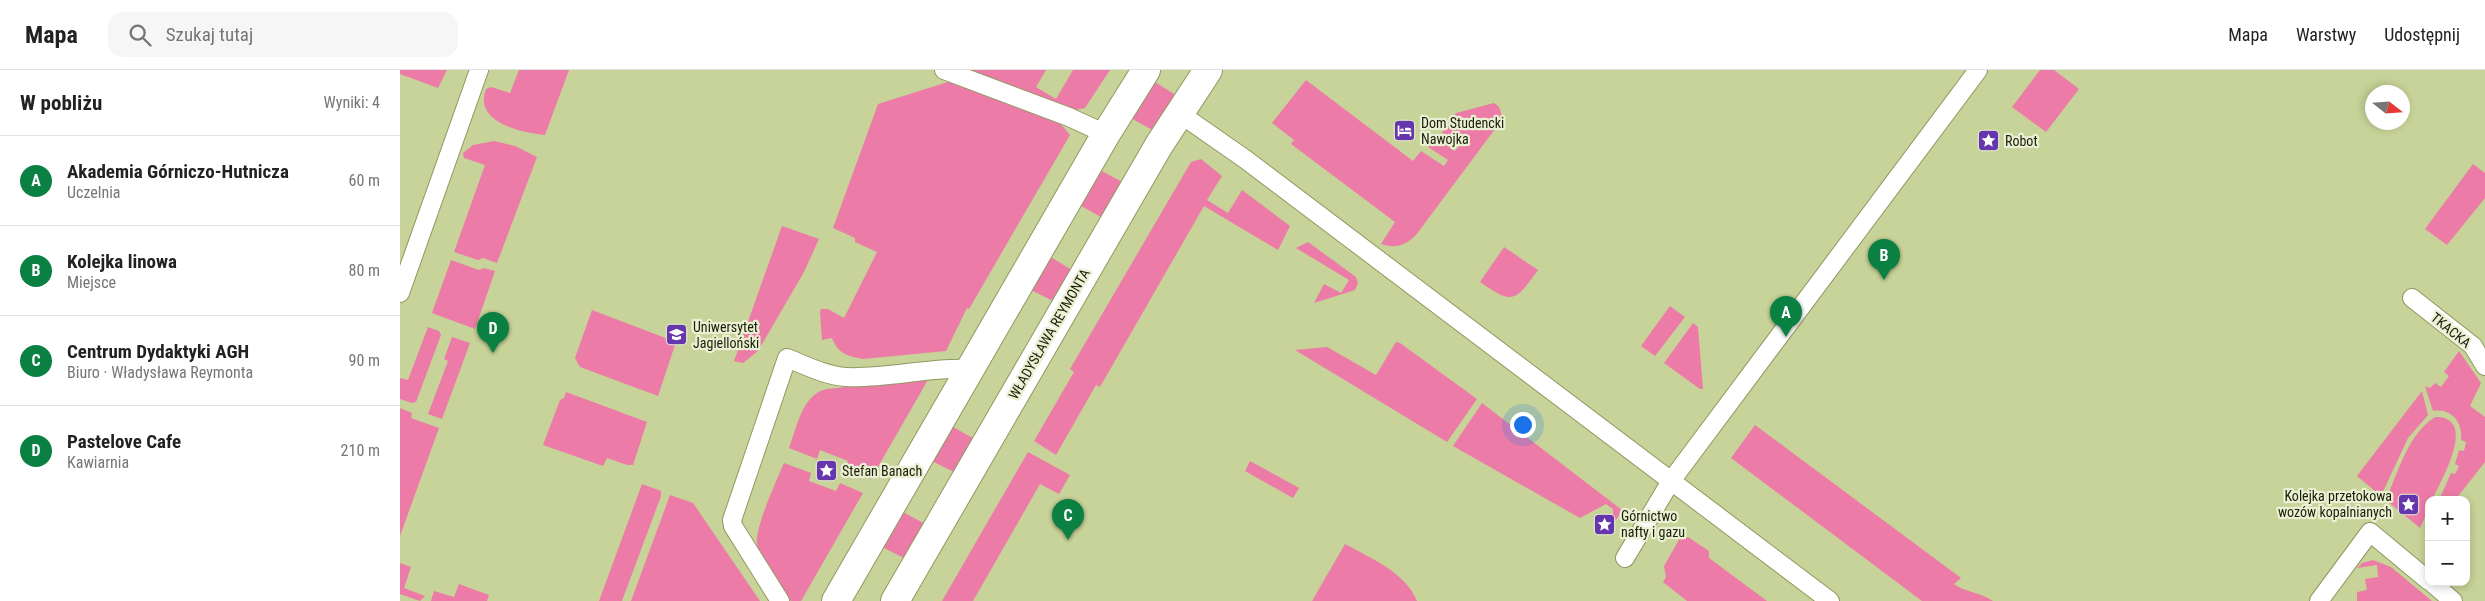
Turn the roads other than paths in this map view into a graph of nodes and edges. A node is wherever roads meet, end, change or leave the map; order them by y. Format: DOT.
graph roads {
  1 [pos="479,70"];
  2 [pos="944,70"];
  3 [pos="1146,70"];
  4 [pos="1208,70"];
  5 [pos="1978,70"];
  6 [pos="1179,113"];
  7 [pos="1106,134"];
  8 [pos="400,292"];
  9 [pos="2412,298"];
  10 [pos="2485,366"];
  11 [pos="970,369"];
  12 [pos="1671,480"];
  13 [pos="1625,558"];
  14 [pos="2425,578"];
  15 [pos="2435,586"];
  16 [pos="780,601"];
  17 [pos="836,601"];
  18 [pos="895,601"];
  19 [pos="1830,601"];
  20 [pos="2319,601"];
  21 [pos="2453,601"];
  1 -- 8 [label="lane"];
  2 -- 7 [label="lane"];
  3 -- 7 [label="street"];
  4 -- 6 [label="street, WŁADYSŁAWA REYMONTA"];
  5 -- 12 [label="lane"];
  6 -- 12 [label="lane"];
  6 -- 18 [label="street, WŁADYSŁAWA REYMONTA"];
  7 -- 11 [label="street"];
  9 -- 10 [label="lane, TKACKA"];
  11 -- 16 [label="lane"];
  11 -- 17 [label="street"];
  12 -- 13 [label="lane"];
  12 -- 19 [label="lane"];
  14 -- 20 [label="lane"];
  15 -- 21 [label="lane"];
}
